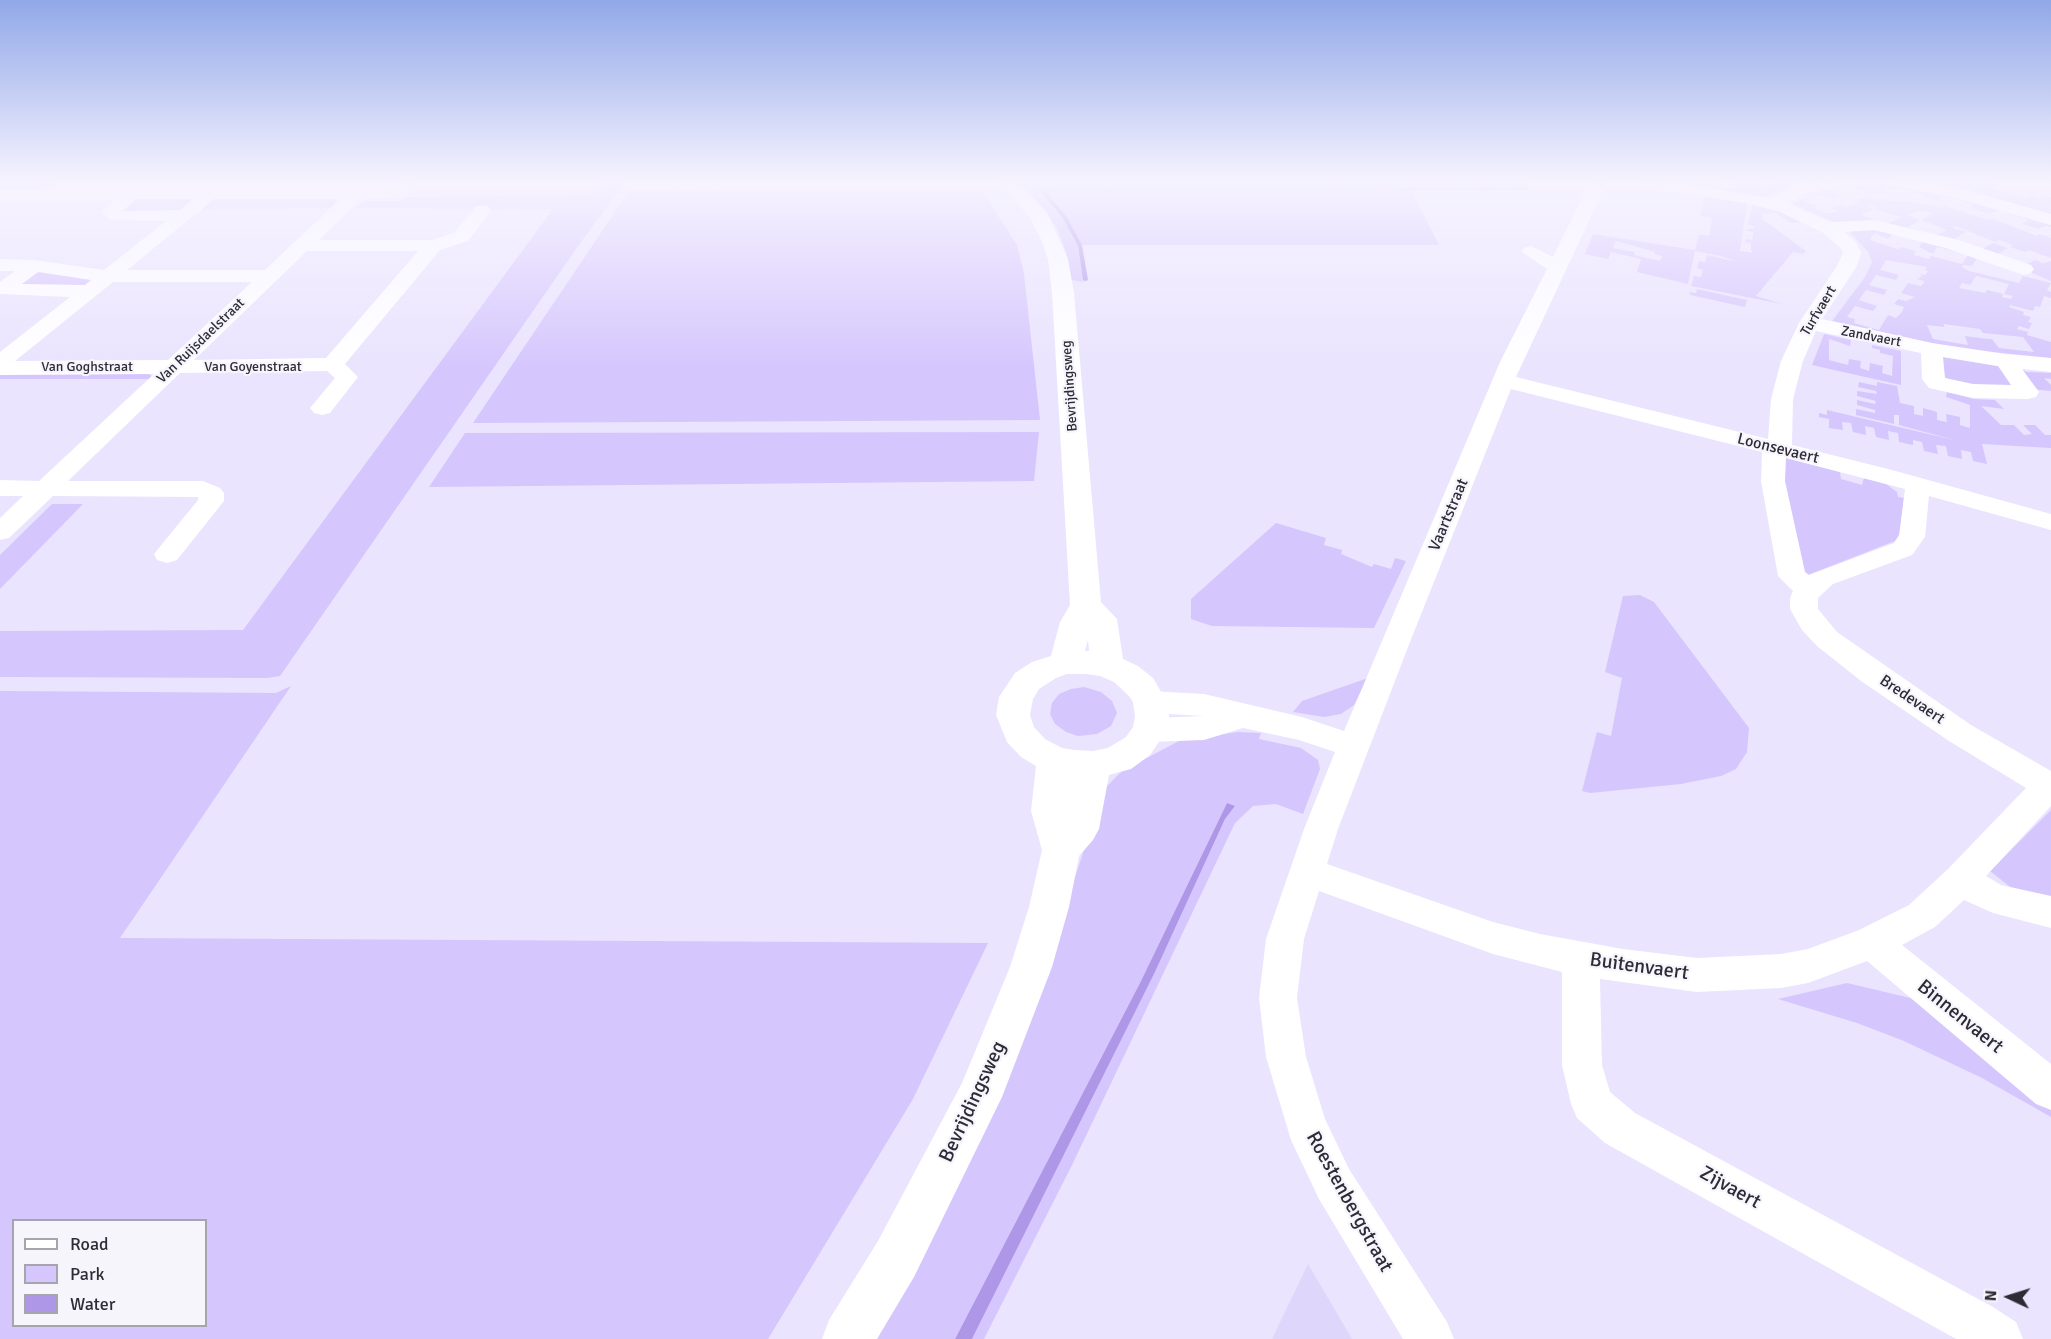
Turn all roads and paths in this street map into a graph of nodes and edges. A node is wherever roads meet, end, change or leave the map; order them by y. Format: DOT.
graph roads {
  1 [pos="148,244"];
  2 [pos="438,244"];
  3 [pos="1052,244"];
  4 [pos="1567,244"];
  5 [pos="1847,244"];
  6 [pos="1948,244"];
  7 [pos="301,246"];
  8 [pos="433,246"];
  9 [pos="1531,252"];
  10 [pos="0,265"];
  11 [pos="34,266"];
  12 [pos="1556,267"];
  13 [pos="2024,269"];
  14 [pos="108,276"];
  15 [pos="269,276"];
  16 [pos="89,291"];
  17 [pos="1809,323"];
  18 [pos="1932,349"];
  19 [pos="2005,361"];
  20 [pos="0,363"];
  21 [pos="332,364"];
  22 [pos="2051,365"];
  23 [pos="174,367"];
  24 [pos="0,368"];
  25 [pos="1503,381"];
  26 [pos="2039,392"];
  27 [pos="322,408"];
  28 [pos="1777,449"];
  29 [pos="1918,485"];
  30 [pos="0,488"];
  31 [pos="46,488"];
  32 [pos="2051,522"];
  33 [pos="0,532"];
  34 [pos="166,554"];
  35 [pos="1808,589"];
  36 [pos="1086,605"];
  37 [pos="1066,663"];
  38 [pos="1107,666"];
  39 [pos="1150,716"];
  40 [pos="1354,746"];
  41 [pos="1054,760"];
  42 [pos="1093,765"];
  43 [pos="2050,786"];
  44 [pos="1061,850"];
  45 [pos="1306,872"];
  46 [pos="1960,880"];
  47 [pos="2051,912"];
  48 [pos="1872,942"];
  49 [pos="1581,959"];
  50 [pos="2051,1090"];
  51 [pos="848,1339"];
  52 [pos="1430,1339"];
  53 [pos="1999,1339"];
  1 -- 14 [label="street"];
  2 -- 8 [label="street"];
  3 -- 36 [label="main road, Bevrijdingsweg"];
  4 -- 12 [label="street, Vaartstraat"];
  5 -- 17 [label="street, Turfvaert"];
  6 -- 13 [label="street"];
  7 -- 8 [label="street"];
  7 -- 15 [label="street, Van Ruijsdaelstraat"];
  8 -- 21 [label="street"];
  9 -- 12 [label="street"];
  10 -- 11 [label="street"];
  11 -- 14 [label="street"];
  11 -- 16 [label="street"];
  12 -- 25 [label="street, Vaartstraat"];
  14 -- 15 [label="street"];
  14 -- 16 [label="street"];
  15 -- 23 [label="street, Van Ruijsdaelstraat"];
  16 -- 20 [label="street"];
  17 -- 18 [label="street, Zandvaert"];
  17 -- 28 [label="street, Turfvaert"];
  18 -- 19 [label="street, Zandvaert"];
  18 -- 26 [label="street"];
  19 -- 22 [label="street, Zandvaert"];
  19 -- 26 [label="street"];
  21 -- 23 [label="street, Van Goyenstraat"];
  21 -- 27 [label="street"];
  23 -- 24 [label="street, Van Goghstraat"];
  23 -- 31 [label="street, Van Ruijsdaelstraat"];
  25 -- 28 [label="street, Loonsevaert"];
  25 -- 40 [label="street, Vaartstraat"];
  28 -- 29 [label="street, Loonsevaert"];
  28 -- 35 [label="street"];
  29 -- 32 [label="street, Loonsevaert"];
  29 -- 35 [label="street"];
  30 -- 31 [label="street"];
  31 -- 33 [label="street, Van Ruijsdaelstraat"];
  31 -- 34 [label="street"];
  35 -- 43 [label="street, Bredevaert"];
  36 -- 37 [label="main road, Bevrijdingsweg"];
  36 -- 38 [label="main road"];
  37 -- 38 [label="main road"];
  37 -- 41 [label="main road"];
  38 -- 39 [label="main road"];
  39 -- 40 [label="street"];
  39 -- 42 [label="main road"];
  40 -- 45 [label="street, Roestenbergstraat"];
  41 -- 42 [label="main road"];
  41 -- 44 [label="main road, Bevrijdingsweg"];
  42 -- 44 [label="main road, Bevrijdingsweg"];
  43 -- 46 [label="street, Buitenvaert"];
  44 -- 51 [label="main road, Bevrijdingsweg"];
  45 -- 49 [label="street, Buitenvaert"];
  45 -- 52 [label="street, Roestenbergstraat"];
  46 -- 47 [label="street"];
  46 -- 48 [label="street, Buitenvaert"];
  48 -- 49 [label="street, Buitenvaert"];
  48 -- 50 [label="street, Binnenvaert"];
  49 -- 53 [label="street, Zijvaert"];
}
